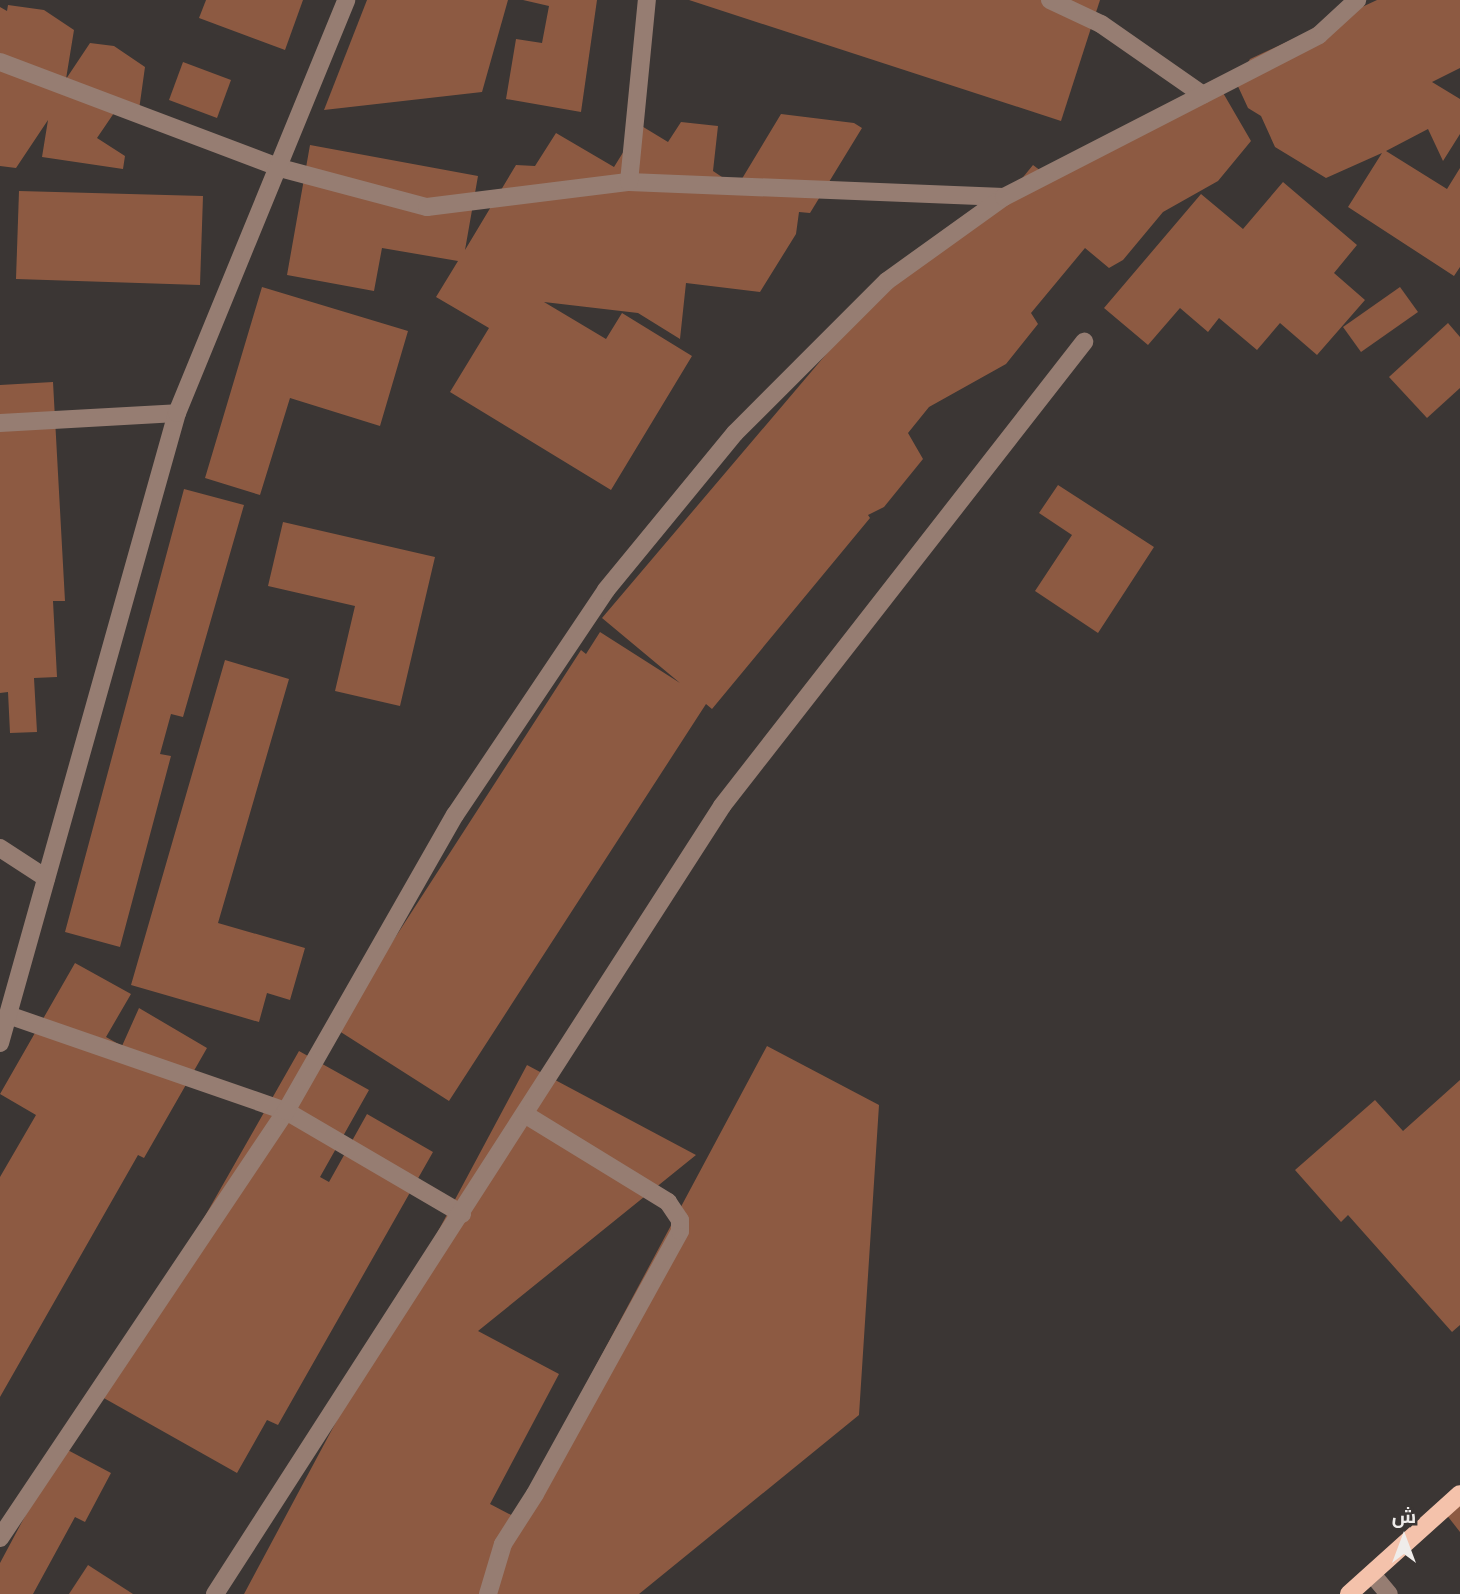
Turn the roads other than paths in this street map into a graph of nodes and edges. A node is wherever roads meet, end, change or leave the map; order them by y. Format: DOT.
graph roads {
  1 [pos="346,0"];
  2 [pos="647,0"];
  3 [pos="1051,0"];
  4 [pos="1357,0"];
  5 [pos="0,62"];
  6 [pos="1203,95"];
  7 [pos="280,168"];
  8 [pos="629,182"];
  9 [pos="1004,197"];
  10 [pos="1084,342"];
  11 [pos="177,412"];
  12 [pos="0,423"];
  13 [pos="0,848"];
  14 [pos="46,878"];
  15 [pos="11,1016"];
  16 [pos="0,1043"];
  17 [pos="286,1111"];
  18 [pos="526,1115"];
  19 [pos="462,1214"];
  20 [pos="1460,1494"];
  21 [pos="0,1538"];
  22 [pos="1372,1574"];
  23 [pos="215,1594"];
  24 [pos="488,1594"];
  25 [pos="1349,1594"];
  26 [pos="1389,1594"];
  1 -- 7 [label="street"];
  2 -- 8 [label="street"];
  3 -- 6 [label="street"];
  4 -- 6 [label="street"];
  5 -- 7 [label="street"];
  6 -- 9 [label="street"];
  7 -- 8 [label="street"];
  7 -- 11 [label="street"];
  8 -- 9 [label="street"];
  9 -- 17 [label="street"];
  10 -- 18 [label="street"];
  11 -- 12 [label="street"];
  11 -- 14 [label="street"];
  13 -- 14 [label="street"];
  14 -- 15 [label="street"];
  15 -- 16 [label="street"];
  15 -- 17 [label="street"];
  17 -- 19 [label="street"];
  17 -- 21 [label="street"];
  18 -- 19 [label="street"];
  18 -- 24 [label="street"];
  19 -- 23 [label="street"];
  20 -- 22 [label="main road"];
  22 -- 25 [label="main road"];
  22 -- 26 [label="street"];
}
